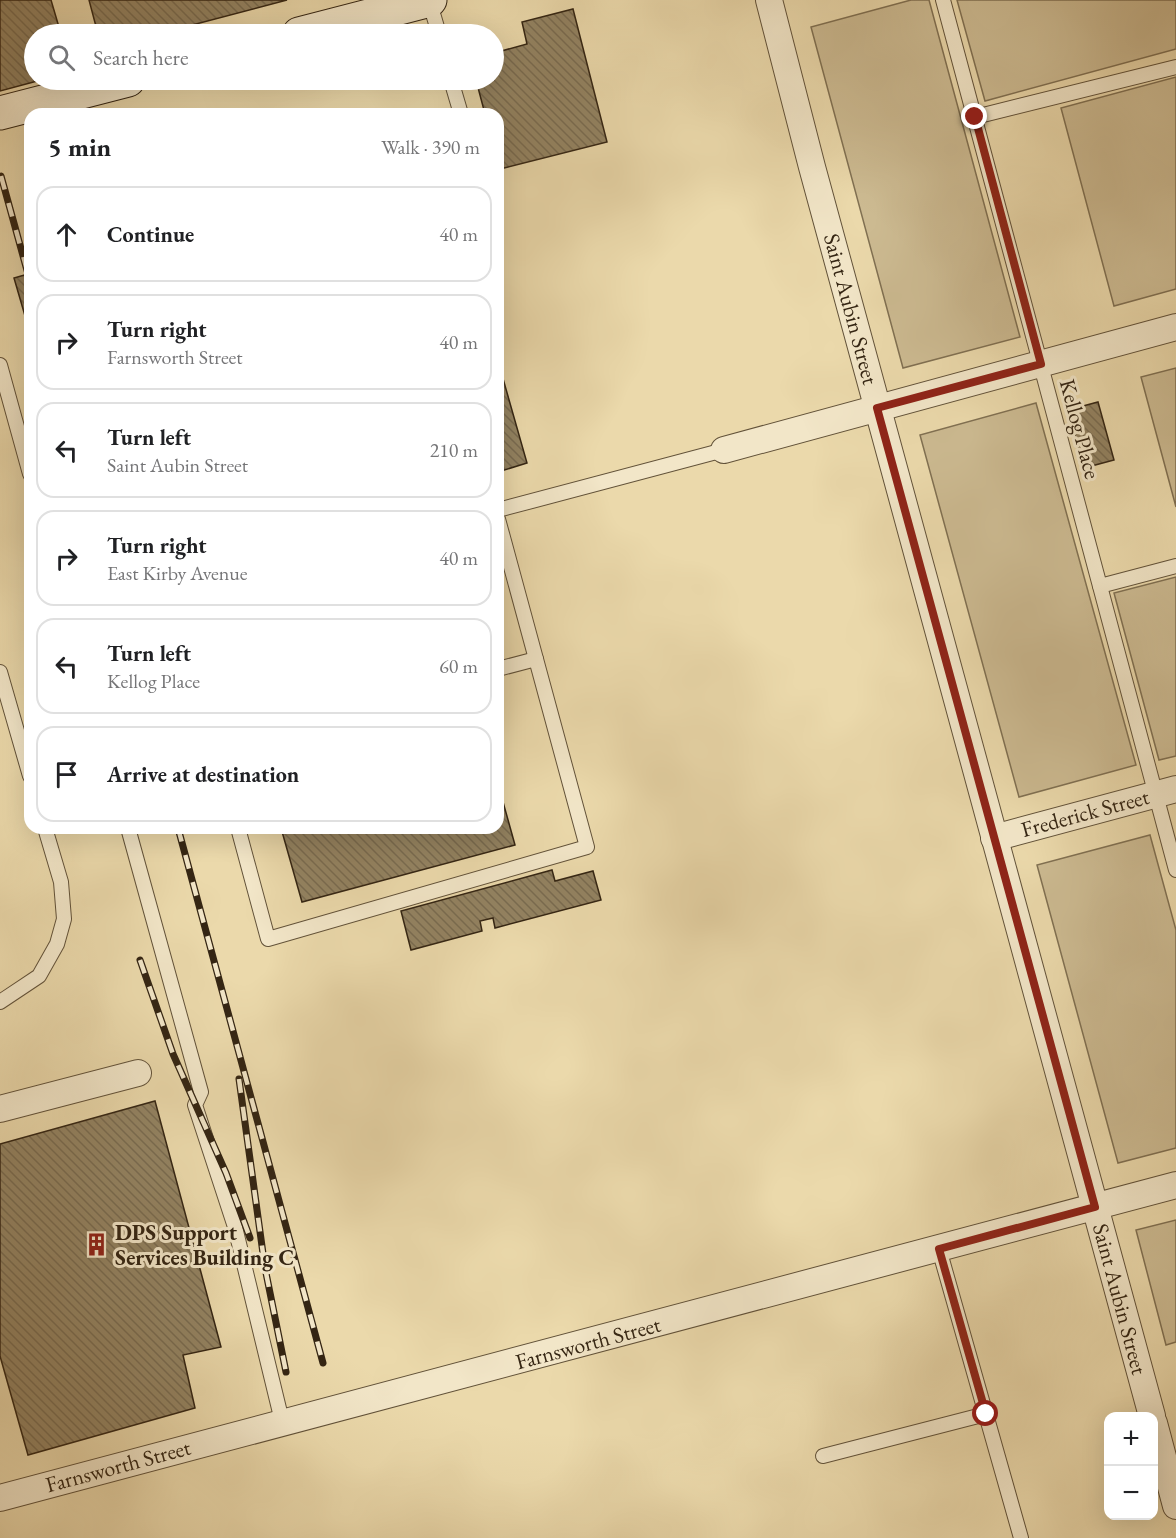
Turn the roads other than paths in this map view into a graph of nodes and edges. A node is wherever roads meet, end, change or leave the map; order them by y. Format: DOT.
graph roads {
  1 [pos="769,0"];
  2 [pos="944,0"];
  3 [pos="416,2"];
  4 [pos="336,24"];
  5 [pos="432,24"];
  6 [pos="1176,67"];
  7 [pos="89,90"];
  8 [pos="454,90"];
  9 [pos="459,108"];
  10 [pos="0,113"];
  11 [pos="975,117"];
  12 [pos="1176,327"];
  13 [pos="1041,364"];
  14 [pos="0,365"];
  15 [pos="877,408"];
  16 [pos="724,450"];
  17 [pos="24,452"];
  18 [pos="504,508"];
  19 [pos="504,541"];
  20 [pos="1176,566"];
  21 [pos="1100,586"];
  22 [pos="536,658"];
  23 [pos="504,667"];
  24 [pos="0,672"];
  25 [pos="24,755"];
  26 [pos="1166,792"];
  27 [pos="47,834"];
  28 [pos="130,834"];
  29 [pos="240,834"];
  30 [pos="994,838"];
  31 [pos="1176,870"];
  32 [pos="0,1002"];
  33 [pos="138,1073"];
  34 [pos="0,1109"];
  35 [pos="1176,1185"];
  36 [pos="1095,1207"];
  37 [pos="939,1249"];
  38 [pos="1151,1412"];
  39 [pos="986,1414"];
  40 [pos="282,1421"];
  41 [pos="1158,1438"];
  42 [pos="823,1456"];
  43 [pos="0,1498"];
  44 [pos="1176,1506"];
  45 [pos="1020,1538"];
  1 -- 15 [label="street, Saint Aubin Street"];
  2 -- 11 [label="lane, Kellog Place"];
  3 -- 4 [label="street"];
  3 -- 5 [label="lane"];
  6 -- 11 [label="lane"];
  7 -- 10 [label="street"];
  8 -- 9 [label="lane"];
  11 -- 13 [label="lane, Kellog Place"];
  12 -- 13 [label="street"];
  13 -- 15 [label="street"];
  13 -- 21 [label="lane, Kellog Place"];
  14 -- 17 [label="lane"];
  15 -- 16 [label="street"];
  15 -- 30 [label="street, Saint Aubin Street"];
  16 -- 18 [label="lane"];
  19 -- 22 [label="lane"];
  20 -- 21 [label="lane"];
  21 -- 26 [label="lane, Kellog Place"];
  22 -- 23 [label="lane"];
  22 -- 29 [label="lane"];
  24 -- 25 [label="lane"];
  26 -- 30 [label="street, Frederick Street"];
  26 -- 31 [label="lane, Kellog Place"];
  27 -- 32 [label="lane"];
  28 -- 40 [label="lane"];
  30 -- 36 [label="street, Saint Aubin Street"];
  33 -- 34 [label="street"];
  35 -- 36 [label="street, Farnsworth Street"];
  36 -- 37 [label="street, Farnsworth Street"];
  36 -- 38 [label="street, Saint Aubin Street"];
  37 -- 39 [label="lane"];
  37 -- 40 [label="street, Farnsworth Street"];
  39 -- 42 [label="lane"];
  39 -- 45 [label="lane"];
  40 -- 43 [label="street, Farnsworth Street"];
  41 -- 44 [label="street"];
}
